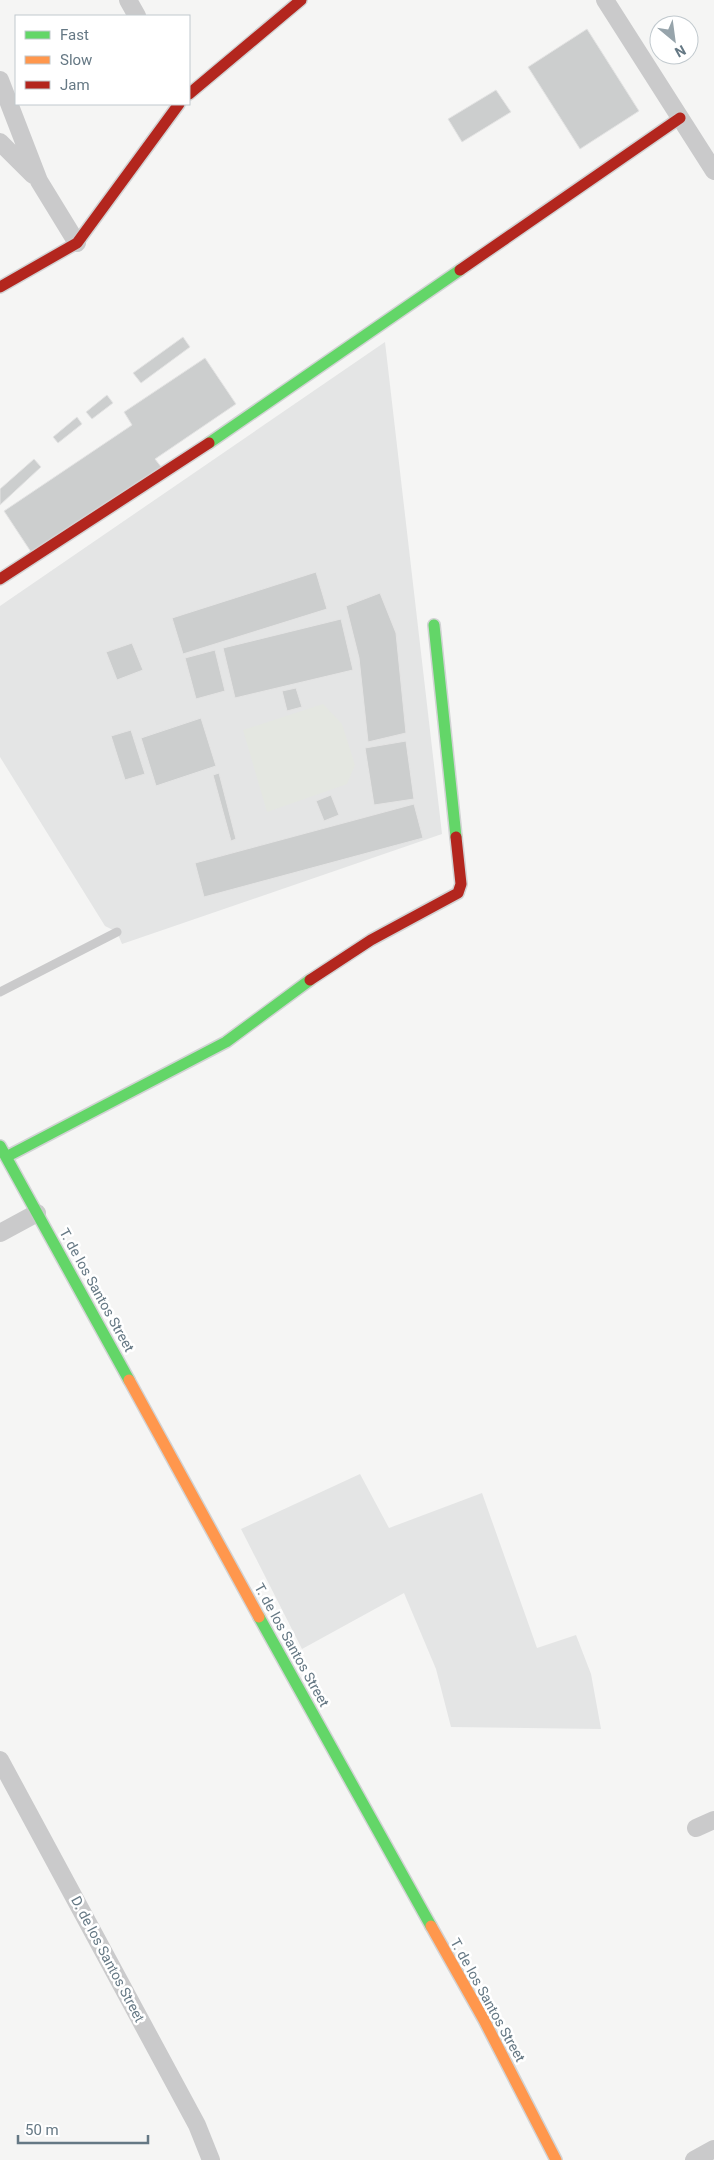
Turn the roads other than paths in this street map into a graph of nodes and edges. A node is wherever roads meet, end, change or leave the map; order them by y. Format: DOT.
graph roads {
  1 [pos="128,0"];
  2 [pos="301,0"];
  3 [pos="605,0"];
  4 [pos="136,15"];
  5 [pos="0,80"];
  6 [pos="190,93"];
  7 [pos="178,105"];
  8 [pos="680,118"];
  9 [pos="0,142"];
  10 [pos="714,171"];
  11 [pos="39,181"];
  12 [pos="77,243"];
  13 [pos="0,287"];
  14 [pos="0,579"];
  15 [pos="434,625"];
  16 [pos="117,932"];
  17 [pos="0,992"];
  18 [pos="0,1146"];
  19 [pos="6,1157"];
  20 [pos="37,1213"];
  21 [pos="0,1233"];
  22 [pos="0,1760"];
  23 [pos="714,1820"];
  24 [pos="696,1828"];
  25 [pos="714,2149"];
  26 [pos="211,2160"];
  27 [pos="556,2160"];
  28 [pos="694,2160"];
  1 -- 4 [label="street"];
  2 -- 6 [label="street"];
  3 -- 8 [label="street"];
  5 -- 11 [label="street"];
  7 -- 12 [label="street"];
  8 -- 10 [label="street"];
  8 -- 14 [label="street"];
  9 -- 11 [label="street"];
  11 -- 12 [label="street"];
  12 -- 13 [label="street"];
  15 -- 19 [label="street"];
  16 -- 17 [label="lane"];
  18 -- 19 [label="street, T. de los Santos Street"];
  19 -- 20 [label="street, T. de los Santos Street"];
  20 -- 21 [label="street"];
  20 -- 27 [label="street, T. de los Santos Street"];
  22 -- 26 [label="street, D. de los Santos Street"];
  23 -- 24 [label="street"];
  25 -- 28 [label="street"];
}
